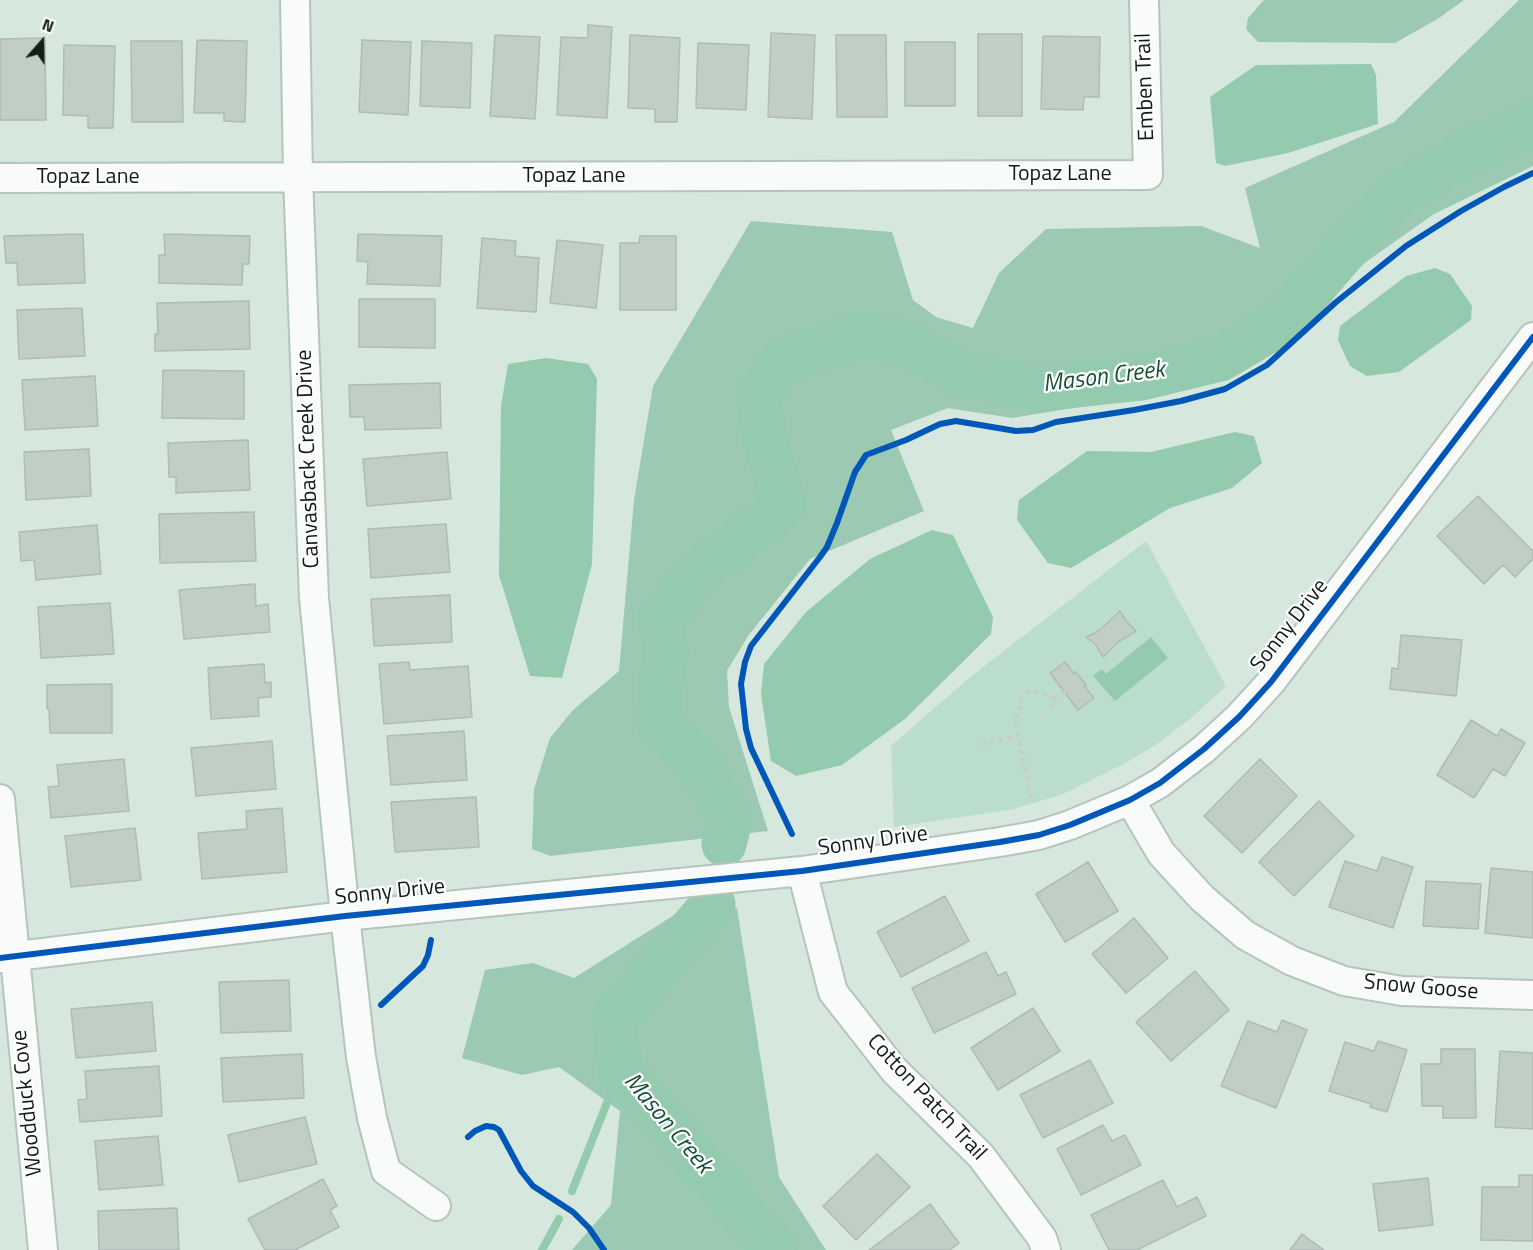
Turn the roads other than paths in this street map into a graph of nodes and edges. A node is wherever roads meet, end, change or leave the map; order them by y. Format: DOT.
graph roads {
  1 [pos="295,0"];
  2 [pos="1144,0"];
  3 [pos="1149,175"];
  4 [pos="298,177"];
  5 [pos="0,178"];
  6 [pos="1533,337"];
  7 [pos="0,799"];
  8 [pos="1130,800"];
  9 [pos="802,871"];
  10 [pos="345,916"];
  11 [pos="7,957"];
  12 [pos="1533,994"];
  13 [pos="436,1206"];
  14 [pos="43,1250"];
  15 [pos="1046,1250"];
  1 -- 4 [label="street, Canvasback Creek Drive"];
  2 -- 3 [label="street, Emben Trail"];
  3 -- 4 [label="street, Topaz Lane"];
  4 -- 5 [label="street, Topaz Lane"];
  4 -- 10 [label="street, Canvasback Creek Drive"];
  6 -- 8 [label="street, Sonny Drive"];
  7 -- 11 [label="street, Woodduck Cove"];
  8 -- 9 [label="street, Sonny Drive"];
  8 -- 12 [label="street, Snow Goose"];
  9 -- 10 [label="street, Sonny Drive"];
  9 -- 15 [label="street, Cotton Patch Trail"];
  10 -- 11 [label="street, Sonny Drive"];
  10 -- 13 [label="street, Canvasback Creek Drive"];
  11 -- 14 [label="street, Woodduck Cove"];
}
